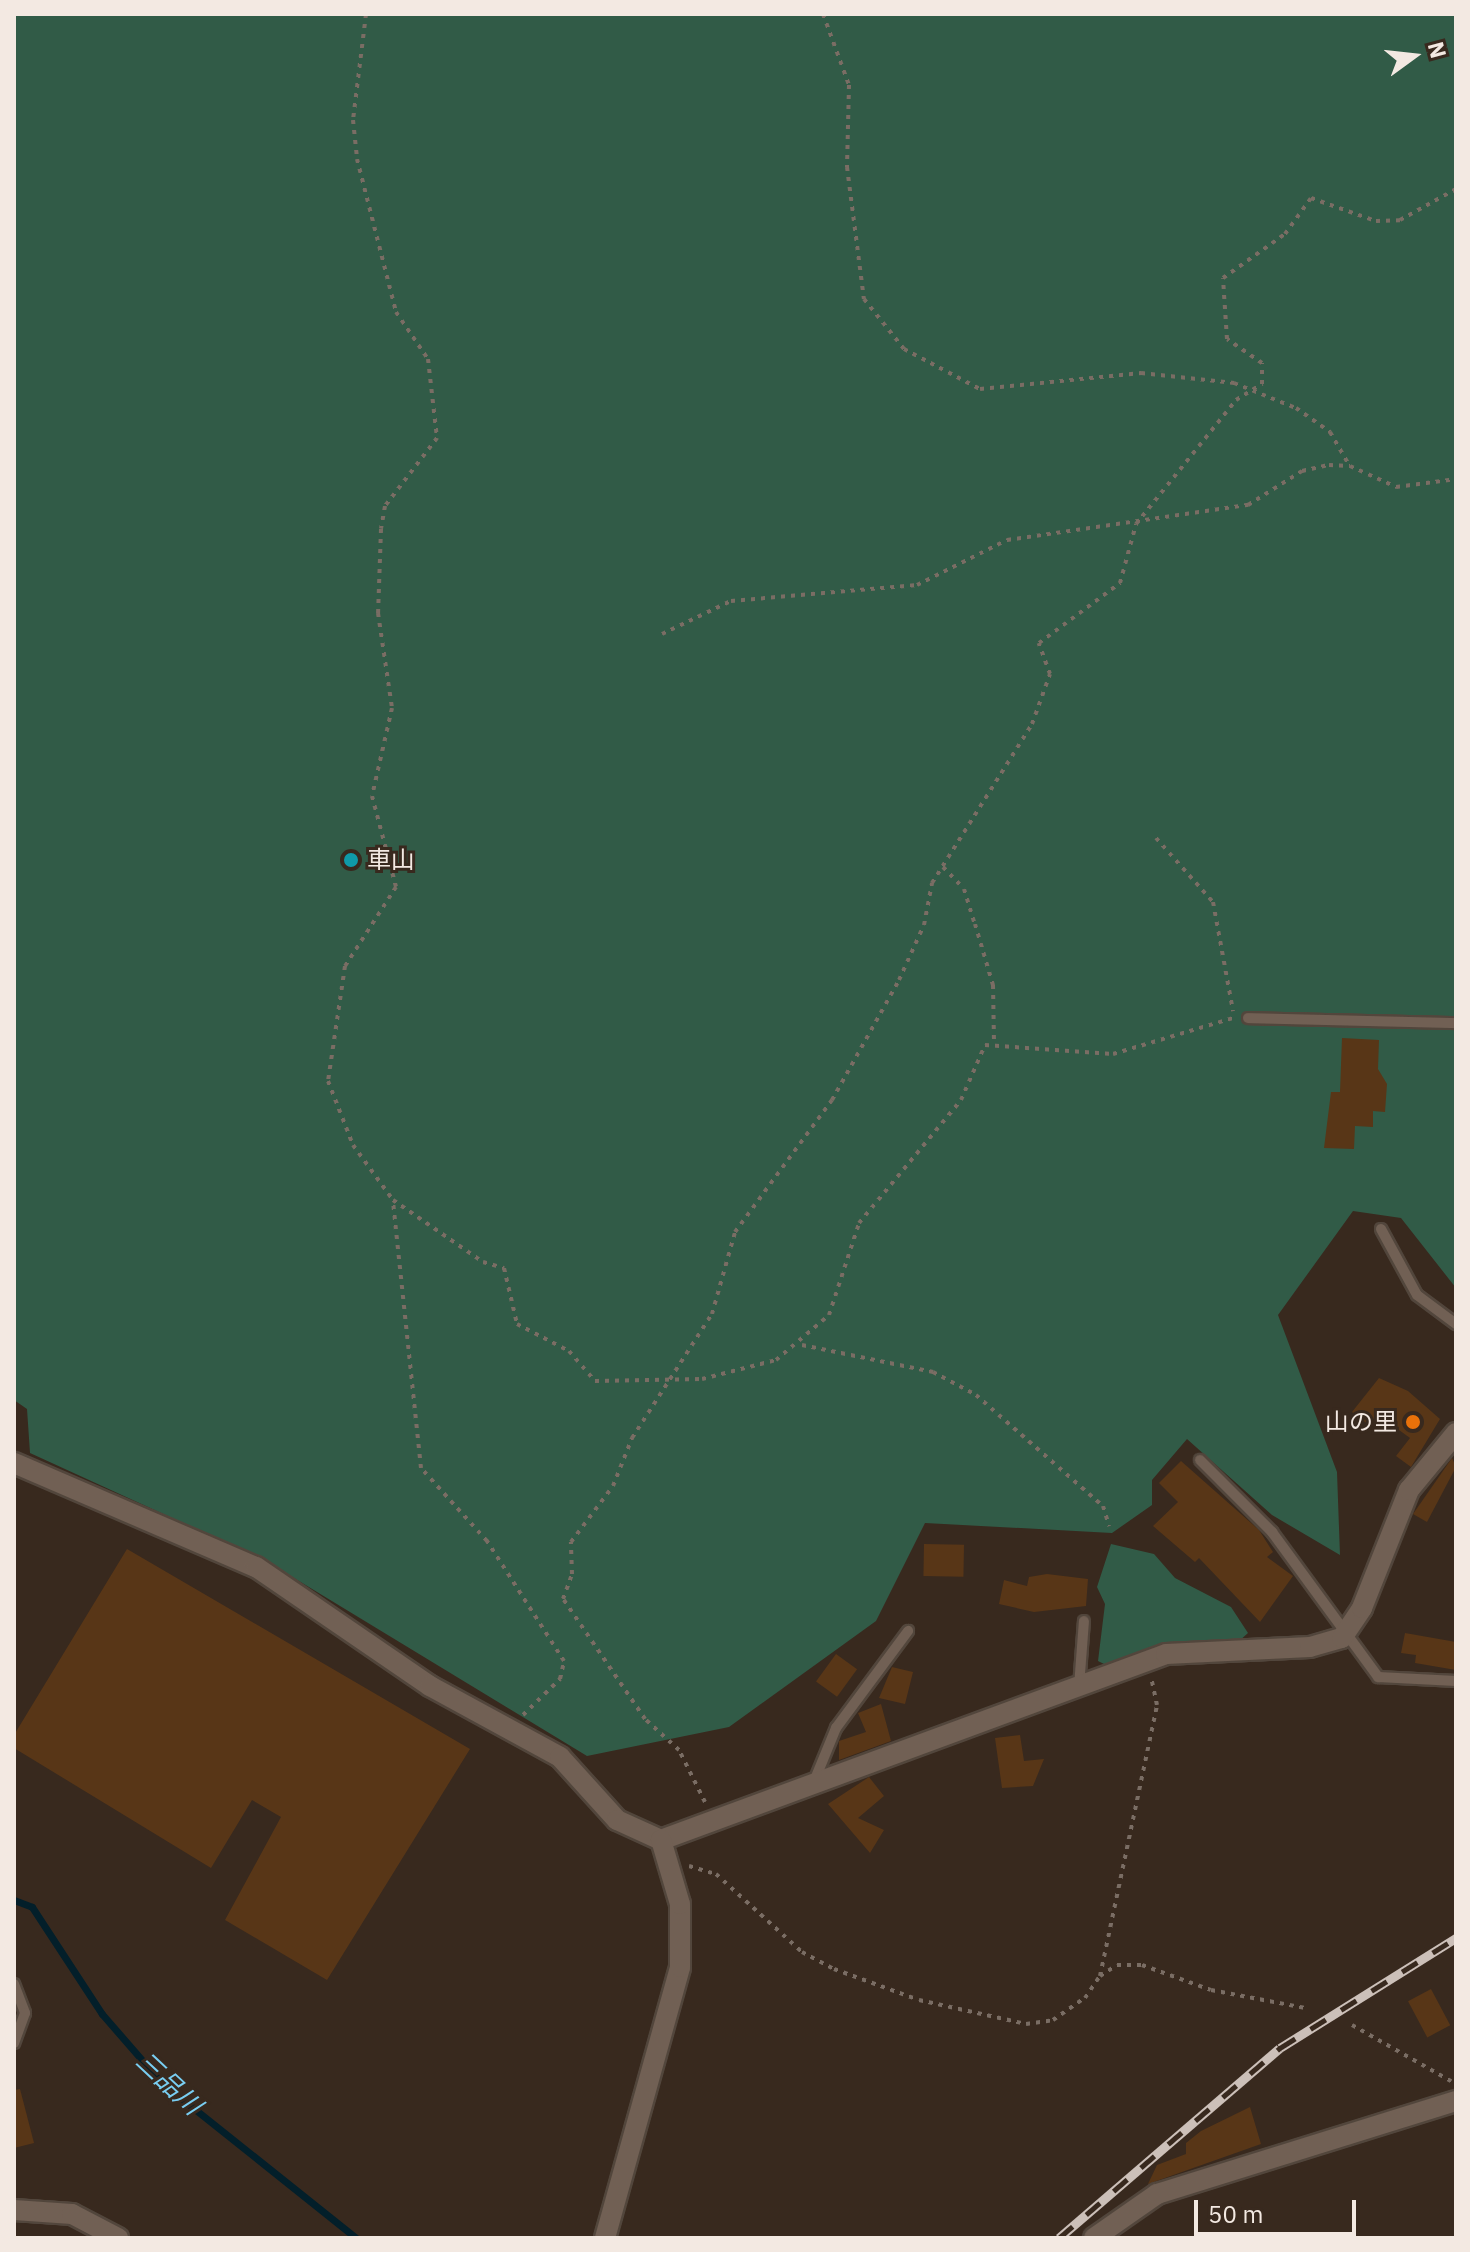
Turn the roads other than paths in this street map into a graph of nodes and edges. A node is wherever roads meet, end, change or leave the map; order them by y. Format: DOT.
graph roads {
  1 [pos="1248,1018"];
  2 [pos="1456,1023"];
  3 [pos="1381,1229"];
  4 [pos="1456,1324"];
  5 [pos="1456,1433"];
  6 [pos="1200,1460"];
  7 [pos="14,1463"];
  8 [pos="1084,1621"];
  9 [pos="908,1631"];
  10 [pos="1342,1638"];
  11 [pos="1456,1681"];
  12 [pos="1079,1687"];
  13 [pos="812,1786"];
  14 [pos="661,1840"];
  15 [pos="14,1984"];
  16 [pos="14,2043"];
  17 [pos="1456,2101"];
  18 [pos="14,2210"];
  19 [pos="118,2238"];
  20 [pos="605,2238"];
  21 [pos="1094,2238"];
  1 -- 2 [label="lane"];
  3 -- 4 [label="lane"];
  5 -- 10 [label="street"];
  6 -- 10 [label="lane"];
  7 -- 14 [label="street"];
  8 -- 12 [label="lane"];
  9 -- 13 [label="lane"];
  10 -- 11 [label="lane"];
  10 -- 12 [label="street"];
  12 -- 13 [label="street"];
  13 -- 14 [label="street"];
  14 -- 20 [label="street"];
  15 -- 16 [label="lane"];
  17 -- 21 [label="street"];
  18 -- 19 [label="street"];
}
